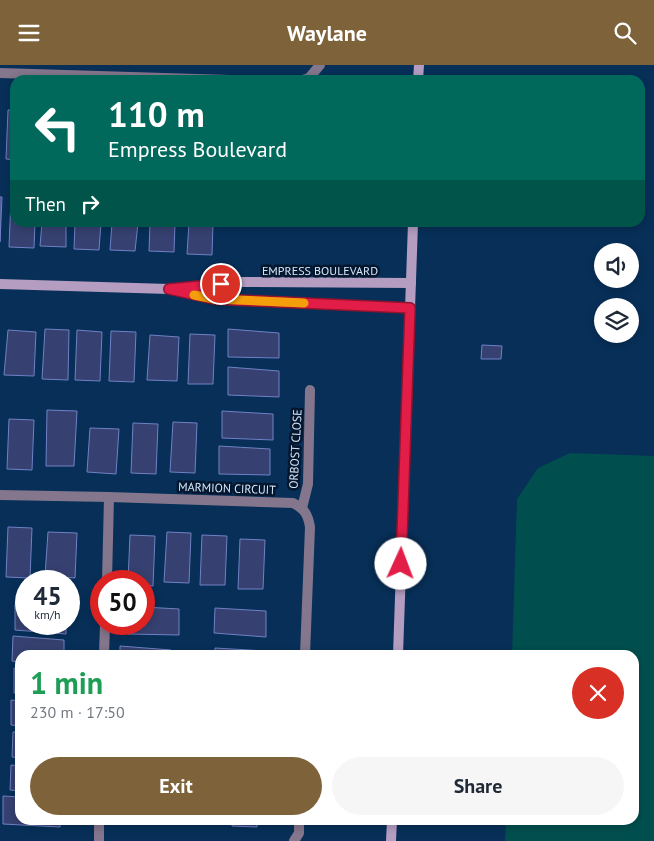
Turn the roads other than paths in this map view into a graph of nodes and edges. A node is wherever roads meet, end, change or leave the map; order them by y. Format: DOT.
graph roads {
  1 [pos="320,65"];
  2 [pos="0,73"];
  3 [pos="66,75"];
  4 [pos="311,75"];
  5 [pos="413,227"];
  6 [pos="411,283"];
  7 [pos="0,284"];
  8 [pos="169,289"];
  9 [pos="410,308"];
  10 [pos="310,390"];
  11 [pos="0,495"];
  12 [pos="109,497"];
  13 [pos="302,508"];
  14 [pos="107,570"];
  15 [pos="105,635"];
  16 [pos="104,650"];
  17 [pos="305,650"];
  18 [pos="398,650"];
  19 [pos="99,825"];
  20 [pos="299,825"];
  21 [pos="392,825"];
  22 [pos="99,841"];
  23 [pos="294,841"];
  24 [pos="391,841"];
  1 -- 4 [label="street"];
  2 -- 3 [label="street"];
  5 -- 6 [label="street"];
  6 -- 8 [label="street, EMPRESS BOULEVARD"];
  6 -- 9 [label="street"];
  7 -- 8 [label="street, EMPRESS BOULEVARD"];
  8 -- 9 [label="street, EMPRESS BOULEVARD"];
  9 -- 18 [label="street"];
  10 -- 13 [label="street, ORBOST CLOSE"];
  11 -- 12 [label="street, MARMION CIRCUIT"];
  12 -- 13 [label="street, MARMION CIRCUIT"];
  12 -- 14 [label="street"];
  13 -- 17 [label="street"];
  15 -- 16 [label="street"];
  19 -- 22 [label="street"];
  20 -- 23 [label="street"];
  21 -- 24 [label="street"];
}
